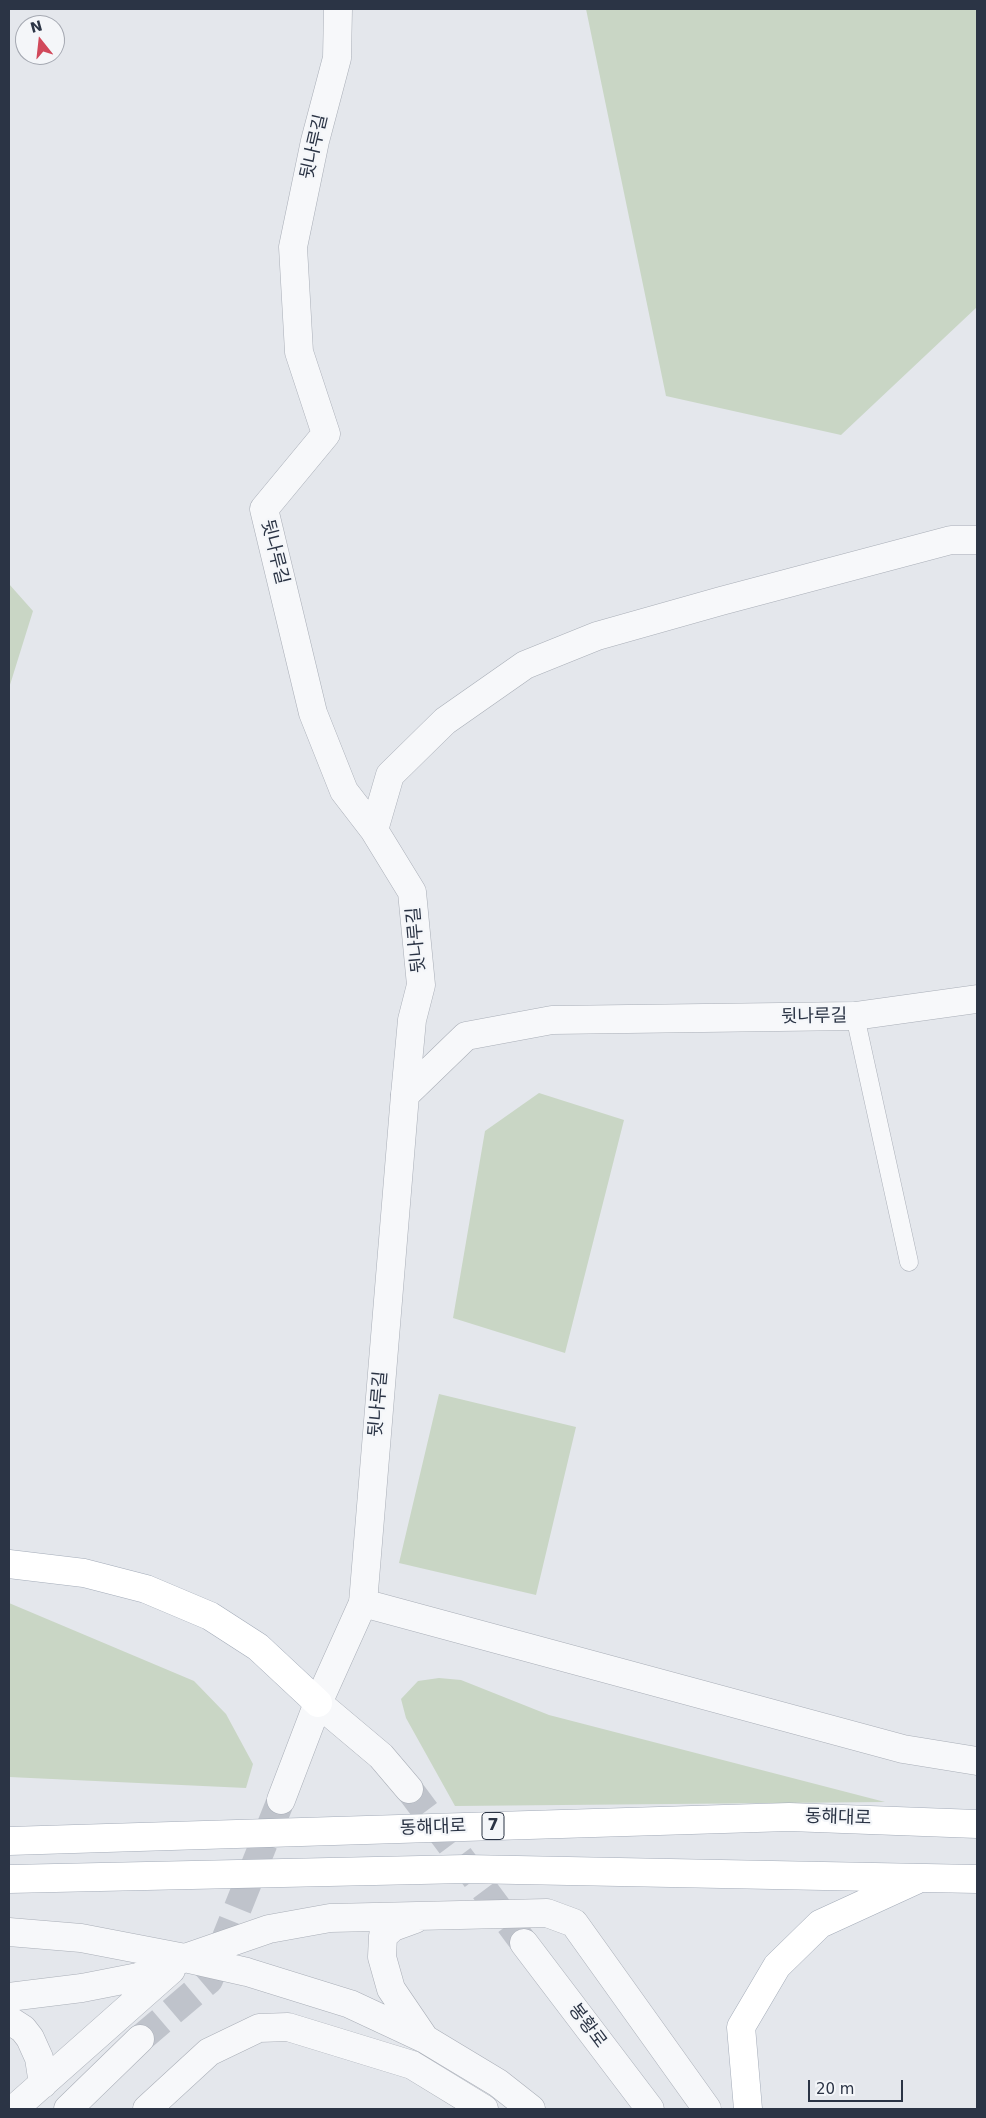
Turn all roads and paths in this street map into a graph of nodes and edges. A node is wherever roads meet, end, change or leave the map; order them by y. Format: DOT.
graph roads {
  1 [pos="338,9"];
  2 [pos="977,540"];
  3 [pos="374,830"];
  4 [pos="977,999"];
  5 [pos="855,1016"];
  6 [pos="405,1095"];
  7 [pos="910,1262"];
  8 [pos="9,1564"];
  9 [pos="9,1574"];
  10 [pos="363,1604"];
  11 [pos="318,1703"];
  12 [pos="977,1761"];
  13 [pos="409,1790"];
  14 [pos="281,1800"];
  15 [pos="977,1824"];
  16 [pos="9,1831"];
  17 [pos="85,1840"];
  18 [pos="9,1842"];
  19 [pos="924,1877"];
  20 [pos="9,1879"];
  21 [pos="977,1879"];
  22 [pos="419,1917"];
  23 [pos="9,1932"];
  24 [pos="524,1943"];
  25 [pos="185,1958"];
  26 [pos="9,1997"];
  27 [pos="9,2020"];
  28 [pos="140,2038"];
  29 [pos="425,2039"];
  30 [pos="43,2084"];
  31 [pos="14,2109"];
  32 [pos="68,2109"];
  33 [pos="147,2109"];
  34 [pos="484,2109"];
  35 [pos="531,2109"];
  36 [pos="650,2109"];
  37 [pos="707,2109"];
  38 [pos="748,2109"];
  1 -- 3 [label="street, 뒷나루길"];
  2 -- 3 [label="street"];
  3 -- 6 [label="street, 뒷나루길"];
  4 -- 5 [label="street, 뒷나루길"];
  5 -- 6 [label="street, 뒷나루길"];
  5 -- 7 [label="lane"];
  6 -- 10 [label="street, 뒷나루길"];
  8 -- 11 [label="main road"];
  9 -- 11 [label="main road"];
  10 -- 11 [label="street, 뒷나루길"];
  10 -- 12 [label="street"];
  11 -- 13 [label="street"];
  11 -- 14 [label="street, 뒷나루길"];
  15 -- 17 [label="main road, 동해대로 / 7"];
  16 -- 17 [label="main road"];
  17 -- 18 [label="main road, 동해대로 / 7"];
  19 -- 20 [label="main road"];
  19 -- 21 [label="main road"];
  19 -- 38 [label="main road"];
  22 -- 25 [label="street"];
  22 -- 29 [label="street"];
  22 -- 37 [label="street"];
  23 -- 25 [label="street"];
  24 -- 36 [label="street, 봉황로"];
  25 -- 26 [label="street"];
  25 -- 29 [label="street"];
  25 -- 30 [label="street"];
  27 -- 30 [label="street"];
  28 -- 32 [label="street"];
  29 -- 35 [label="street"];
  30 -- 31 [label="street"];
  33 -- 34 [label="street"];
}
